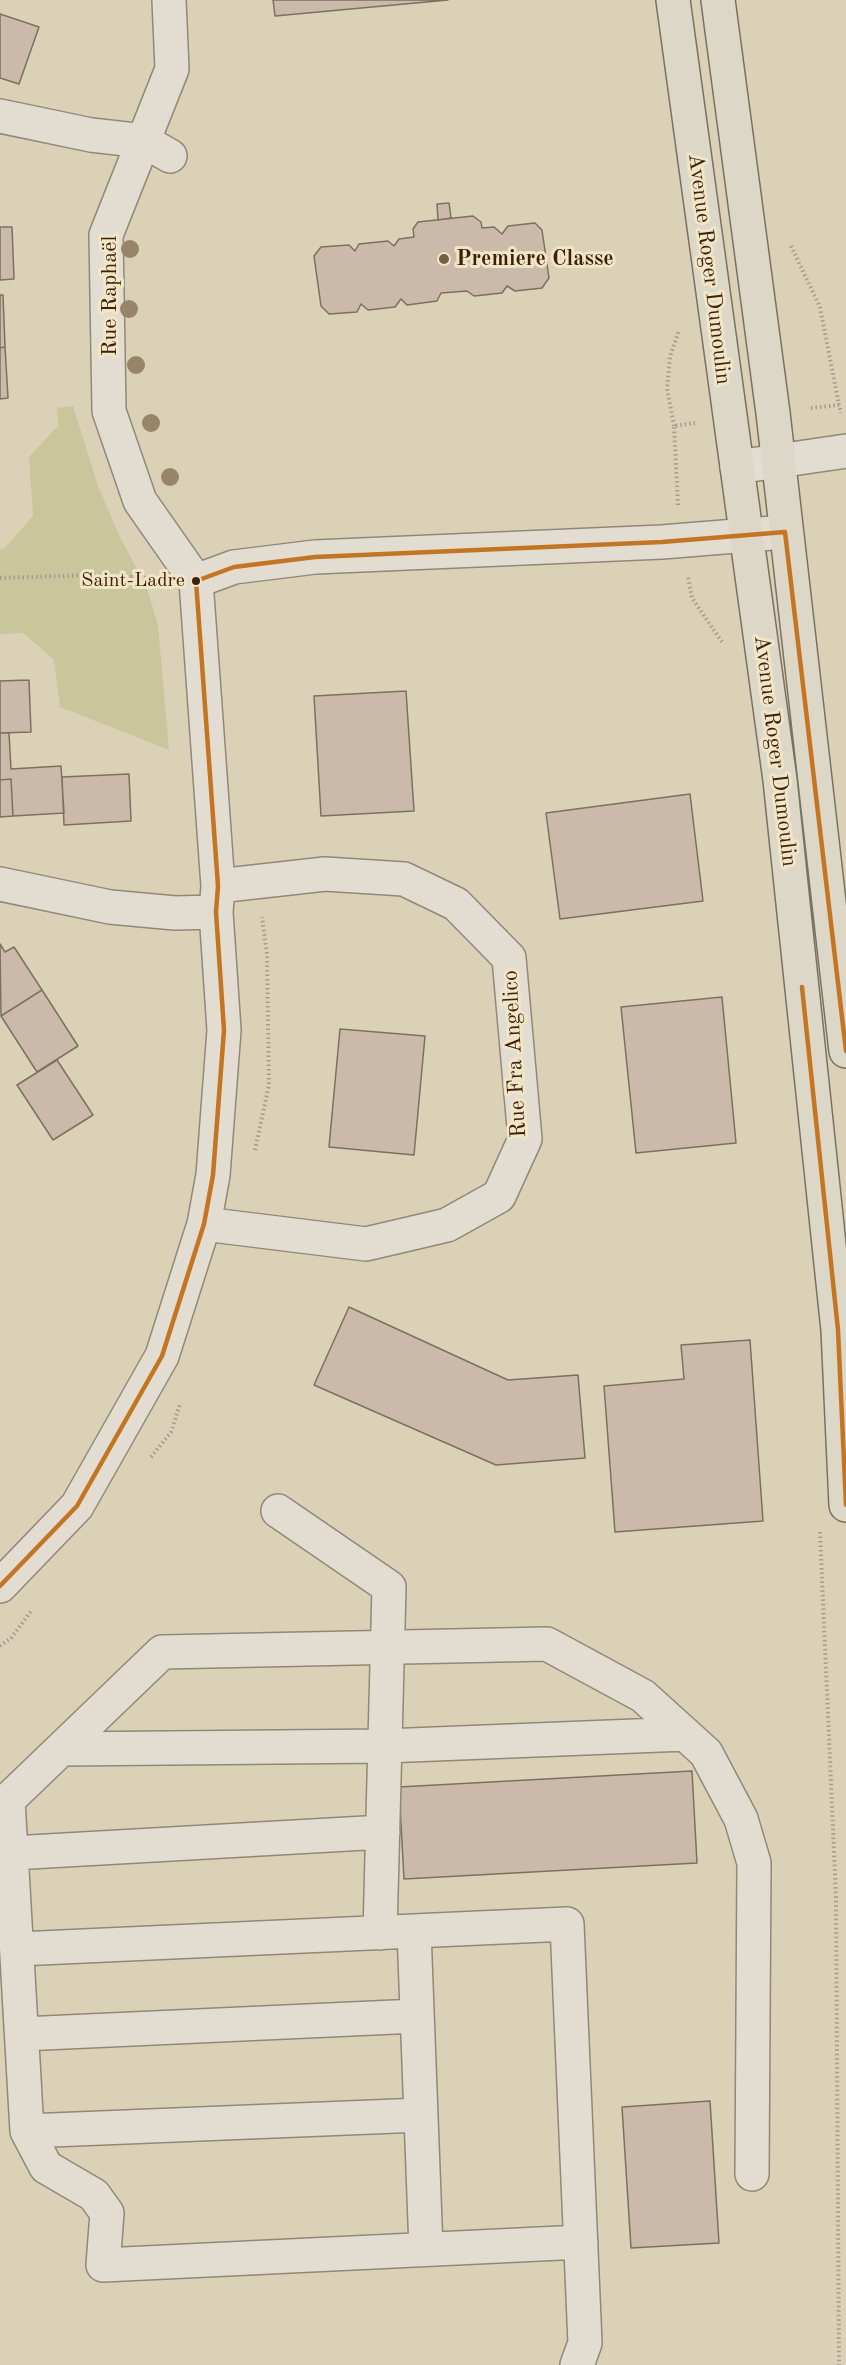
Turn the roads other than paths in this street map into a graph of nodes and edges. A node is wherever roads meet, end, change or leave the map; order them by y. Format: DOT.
graph roads {
  1 [pos="169,0"];
  2 [pos="673,0"];
  3 [pos="718,0"];
  4 [pos="0,116"];
  5 [pos="157,149"];
  6 [pos="846,451"];
  7 [pos="778,460"];
  8 [pos="736,467"];
  9 [pos="785,532"];
  10 [pos="746,535"];
  11 [pos="196,581"];
  12 [pos="0,884"];
  13 [pos="217,899"];
  14 [pos="846,1051"];
  15 [pos="204,1224"];
  16 [pos="846,1505"];
  17 [pos="278,1511"];
  18 [pos="0,1586"];
  19 [pos="388,1645"];
  20 [pos="685,1734"];
  21 [pos="385,1746"];
  22 [pos="61,1749"];
  23 [pos="382,1832"];
  24 [pos="12,1853"];
  25 [pos="414,1931"];
  26 [pos="380,1932"];
  27 [pos="18,1949"];
  28 [pos="417,2016"];
  29 [pos="22,2034"];
  30 [pos="421,2115"];
  31 [pos="27,2131"];
  32 [pos="752,2174"];
  33 [pos="580,2242"];
  34 [pos="426,2249"];
  35 [pos="577,2365"];
  1 -- 5 [label="street, Rue Raphaël"];
  2 -- 8 [label="main road, Avenue Roger Dumoulin"];
  3 -- 7 [label="main road, Avenue Roger Dumoulin"];
  4 -- 5 [label="street"];
  5 -- 11 [label="street, Rue Raphaël"];
  6 -- 7 [label="street"];
  7 -- 8 [label="street"];
  7 -- 9 [label="main road, Avenue Roger Dumoulin"];
  8 -- 10 [label="main road, Avenue Roger Dumoulin"];
  9 -- 10 [label="street"];
  9 -- 14 [label="main road, Avenue Roger Dumoulin"];
  10 -- 11 [label="street"];
  10 -- 16 [label="main road, Avenue Roger Dumoulin"];
  11 -- 13 [label="street"];
  12 -- 13 [label="street, Rue Fra Angelico"];
  13 -- 15 [label="street"];
  13 -- 15 [label="street, Rue Fra Angelico"];
  15 -- 18 [label="street"];
  17 -- 19 [label="street"];
  19 -- 20 [label="street"];
  19 -- 21 [label="street"];
  19 -- 22 [label="street"];
  20 -- 21 [label="street"];
  20 -- 32 [label="street"];
  21 -- 22 [label="street"];
  21 -- 23 [label="street"];
  22 -- 24 [label="street"];
  23 -- 24 [label="street"];
  23 -- 26 [label="street"];
  24 -- 27 [label="street"];
  25 -- 26 [label="street"];
  25 -- 28 [label="street"];
  25 -- 33 [label="street"];
  26 -- 27 [label="street"];
  27 -- 29 [label="street"];
  28 -- 29 [label="street"];
  28 -- 30 [label="street"];
  29 -- 31 [label="street"];
  30 -- 31 [label="street"];
  30 -- 34 [label="street"];
  31 -- 34 [label="street"];
  33 -- 34 [label="street"];
  33 -- 35 [label="street"];
}
